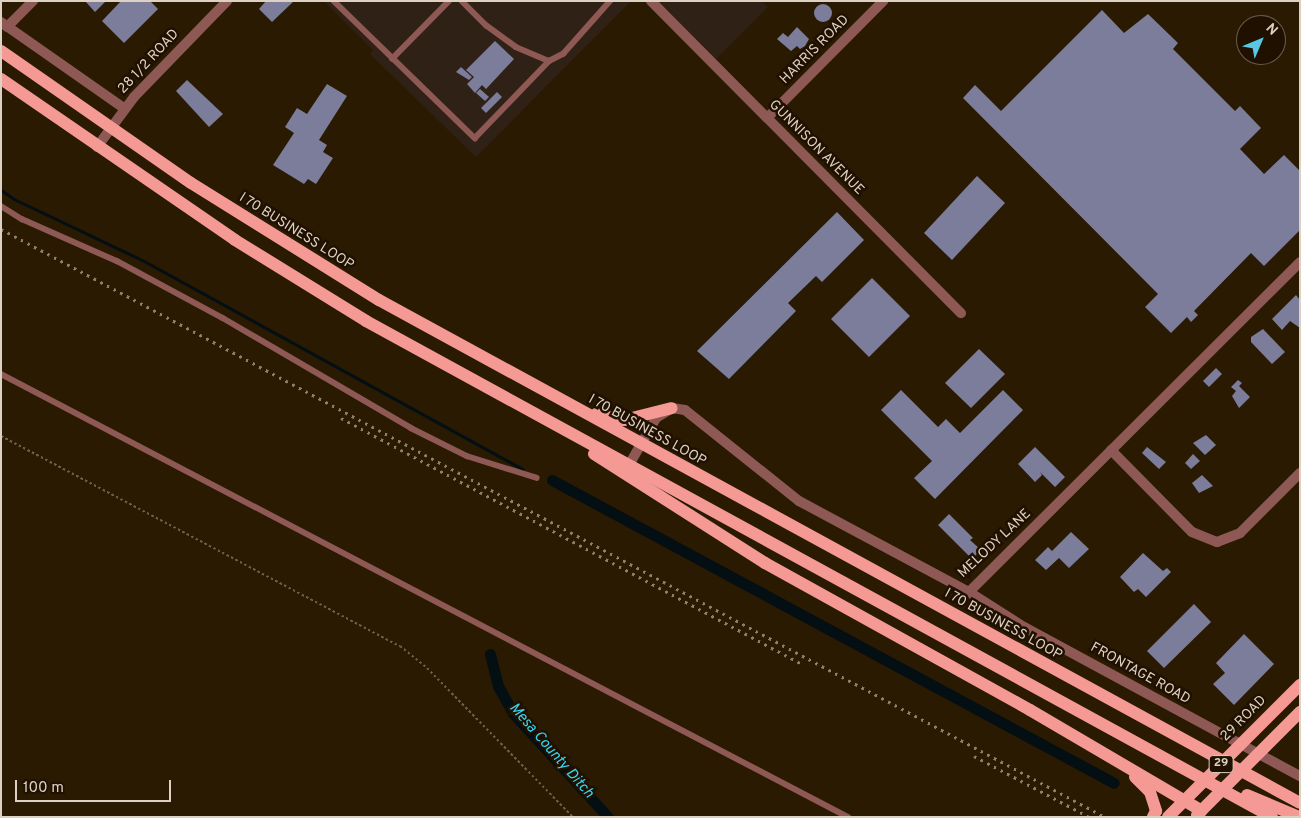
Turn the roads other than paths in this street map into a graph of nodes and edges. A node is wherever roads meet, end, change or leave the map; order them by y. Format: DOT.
graph roads {
  1 [pos="33,1"];
  2 [pos="226,1"];
  3 [pos="334,1"];
  4 [pos="449,1"];
  5 [pos="462,1"];
  6 [pos="610,1"];
  7 [pos="651,1"];
  8 [pos="883,1"];
  9 [pos="4,25"];
  10 [pos="1,51"];
  11 [pos="392,58"];
  12 [pos="549,61"];
  13 [pos="1,79"];
  14 [pos="124,108"];
  15 [pos="767,118"];
  16 [pos="110,127"];
  17 [pos="97,147"];
  18 [pos="1,206"];
  19 [pos="1300,262"];
  20 [pos="961,313"];
  21 [pos="1,374"];
  22 [pos="566,403"];
  23 [pos="672,408"];
  24 [pos="536,414"];
  25 [pos="640,444"];
  26 [pos="1111,450"];
  27 [pos="629,465"];
  28 [pos="1300,473"];
  29 [pos="536,478"];
  30 [pos="969,592"];
  31 [pos="1300,684"];
  32 [pos="1296,717"];
  33 [pos="1167,760"];
  34 [pos="1121,763"];
  35 [pos="1300,776"];
  36 [pos="1184,800"];
  37 [pos="1300,804"];
  38 [pos="1199,814"];
  39 [pos="848,817"];
  40 [pos="1153,817"];
  41 [pos="1168,817"];
  42 [pos="1272,817"];
  43 [pos="1299,817"];
  1 -- 9 [label="street"];
  2 -- 14 [label="street, 28 1/2 ROAD"];
  3 -- 11 [label="lane"];
  4 -- 11 [label="lane"];
  5 -- 12 [label="lane"];
  6 -- 12 [label="lane"];
  7 -- 15 [label="street, GUNNISON AVENUE"];
  8 -- 15 [label="street, HARRIS ROAD"];
  9 -- 14 [label="street"];
  10 -- 16 [label="main road, I 70 BUSINESS LOOP"];
  11 -- 12 [label="lane"];
  13 -- 17 [label="main road"];
  14 -- 16 [label="street, 28 1/2 ROAD"];
  15 -- 20 [label="street, GUNNISON AVENUE"];
  16 -- 17 [label="street, 28 1/2 ROAD"];
  16 -- 22 [label="main road, I 70 BUSINESS LOOP"];
  17 -- 24 [label="main road"];
  18 -- 29 [label="lane"];
  19 -- 26 [label="street, MELODY LANE"];
  21 -- 39 [label="lane"];
  22 -- 23 [label="main road"];
  22 -- 25 [label="main road, I 70 BUSINESS LOOP"];
  23 -- 25 [label="street"];
  23 -- 30 [label="street, MELODY LANE"];
  24 -- 27 [label="main road"];
  24 -- 34 [label="main road"];
  25 -- 27 [label="street"];
  25 -- 37 [label="main road, I 70 BUSINESS LOOP"];
  26 -- 28 [label="street"];
  26 -- 30 [label="street, MELODY LANE"];
  27 -- 33 [label="main road"];
  30 -- 35 [label="street, FRONTAGE ROAD"];
  31 -- 36 [label="main road, 29 ROAD / 29"];
  32 -- 38 [label="main road, 29"];
  33 -- 42 [label="main road"];
  33 -- 43 [label="main road"];
  34 -- 36 [label="main road"];
  34 -- 40 [label="main road"];
  36 -- 38 [label="main road"];
  36 -- 41 [label="main road, 29 ROAD / 29"];
}
